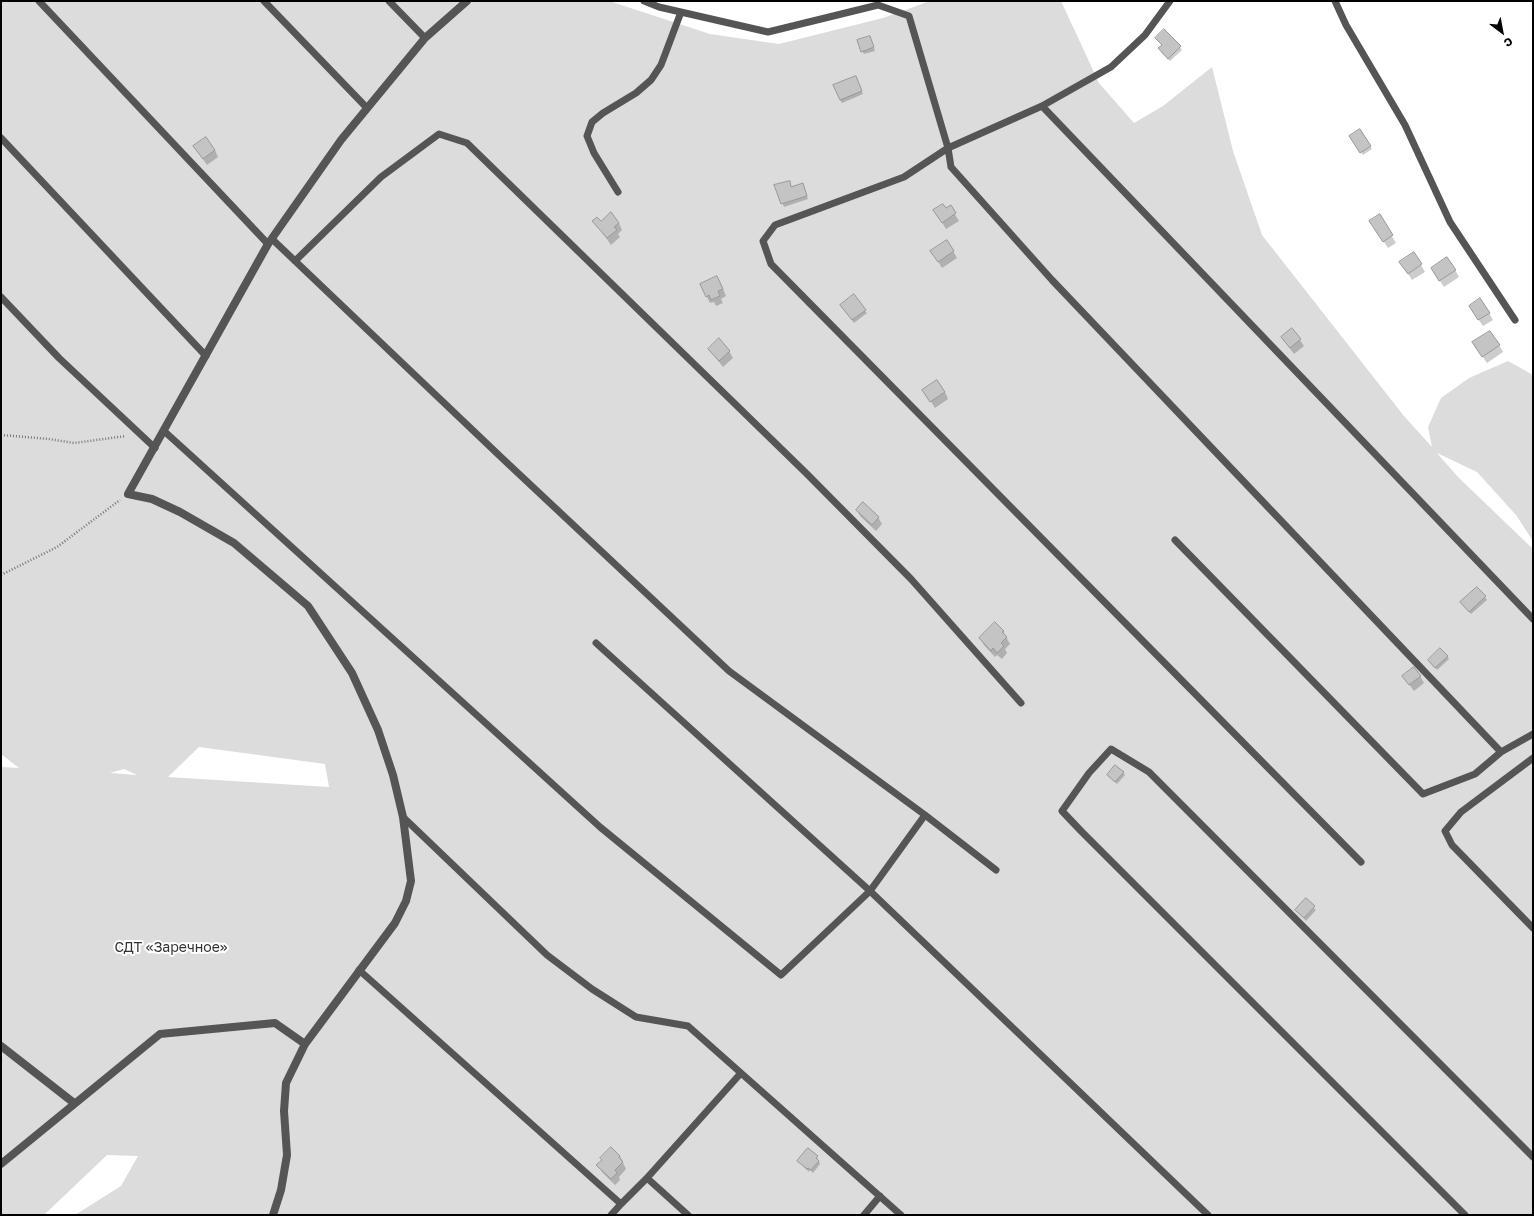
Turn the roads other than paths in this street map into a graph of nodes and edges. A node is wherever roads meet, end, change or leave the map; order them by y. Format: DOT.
graph roads {
  1 [pos="39,1"];
  2 [pos="264,1"];
  3 [pos="389,1"];
  4 [pos="467,1"];
  5 [pos="644,1"];
  6 [pos="1170,1"];
  7 [pos="1335,1"];
  8 [pos="681,12"];
  9 [pos="425,38"];
  10 [pos="1042,106"];
  11 [pos="367,108"];
  12 [pos="1,138"];
  13 [pos="948,148"];
  14 [pos="618,192"];
  15 [pos="270,241"];
  16 [pos="295,261"];
  17 [pos="1,297"];
  18 [pos="1515,320"];
  19 [pos="206,356"];
  20 [pos="164,431"];
  21 [pos="154,448"];
  22 [pos="1176,540"];
  23 [pos="1533,619"];
  24 [pos="596,643"];
  25 [pos="1021,703"];
  26 [pos="1533,734"];
  27 [pos="1501,752"];
  28 [pos="1533,758"];
  29 [pos="925,815"];
  30 [pos="403,817"];
  31 [pos="1361,862"];
  32 [pos="996,870"];
  33 [pos="870,892"];
  34 [pos="1533,928"];
  35 [pos="359,970"];
  36 [pos="305,1044"];
  37 [pos="1,1046"];
  38 [pos="741,1073"];
  39 [pos="74,1103"];
  40 [pos="1533,1157"];
  41 [pos="1,1164"];
  42 [pos="647,1178"];
  43 [pos="880,1196"];
  44 [pos="621,1204"];
  45 [pos="273,1215"];
  46 [pos="611,1215"];
  47 [pos="688,1215"];
  48 [pos="864,1215"];
  49 [pos="901,1215"];
  50 [pos="1208,1215"];
  51 [pos="1466,1215"];
  1 -- 15 [label="lane"];
  2 -- 11 [label="lane"];
  3 -- 9 [label="lane"];
  4 -- 9 [label="street"];
  5 -- 8 [label="lane"];
  6 -- 10 [label="lane"];
  7 -- 18 [label="lane"];
  8 -- 13 [label="lane"];
  8 -- 14 [label="lane"];
  9 -- 11 [label="street"];
  10 -- 13 [label="lane"];
  10 -- 23 [label="lane"];
  11 -- 15 [label="street"];
  12 -- 19 [label="lane"];
  13 -- 27 [label="lane"];
  13 -- 31 [label="lane"];
  15 -- 16 [label="lane"];
  15 -- 19 [label="street"];
  16 -- 25 [label="lane"];
  16 -- 29 [label="lane"];
  17 -- 21 [label="lane"];
  19 -- 20 [label="street"];
  20 -- 21 [label="street"];
  20 -- 33 [label="lane"];
  21 -- 30 [label="street"];
  22 -- 27 [label="lane"];
  24 -- 33 [label="lane"];
  26 -- 27 [label="lane"];
  28 -- 34 [label="lane"];
  29 -- 32 [label="lane"];
  29 -- 33 [label="lane"];
  30 -- 35 [label="street"];
  30 -- 38 [label="lane"];
  33 -- 50 [label="lane"];
  35 -- 36 [label="street"];
  35 -- 44 [label="lane"];
  36 -- 39 [label="street"];
  36 -- 45 [label="street"];
  37 -- 39 [label="street"];
  38 -- 42 [label="lane"];
  38 -- 43 [label="lane"];
  39 -- 41 [label="street"];
  40 -- 51 [label="lane"];
  42 -- 44 [label="lane"];
  42 -- 47 [label="lane"];
  43 -- 48 [label="lane"];
  43 -- 49 [label="lane"];
  44 -- 46 [label="lane"];
}
